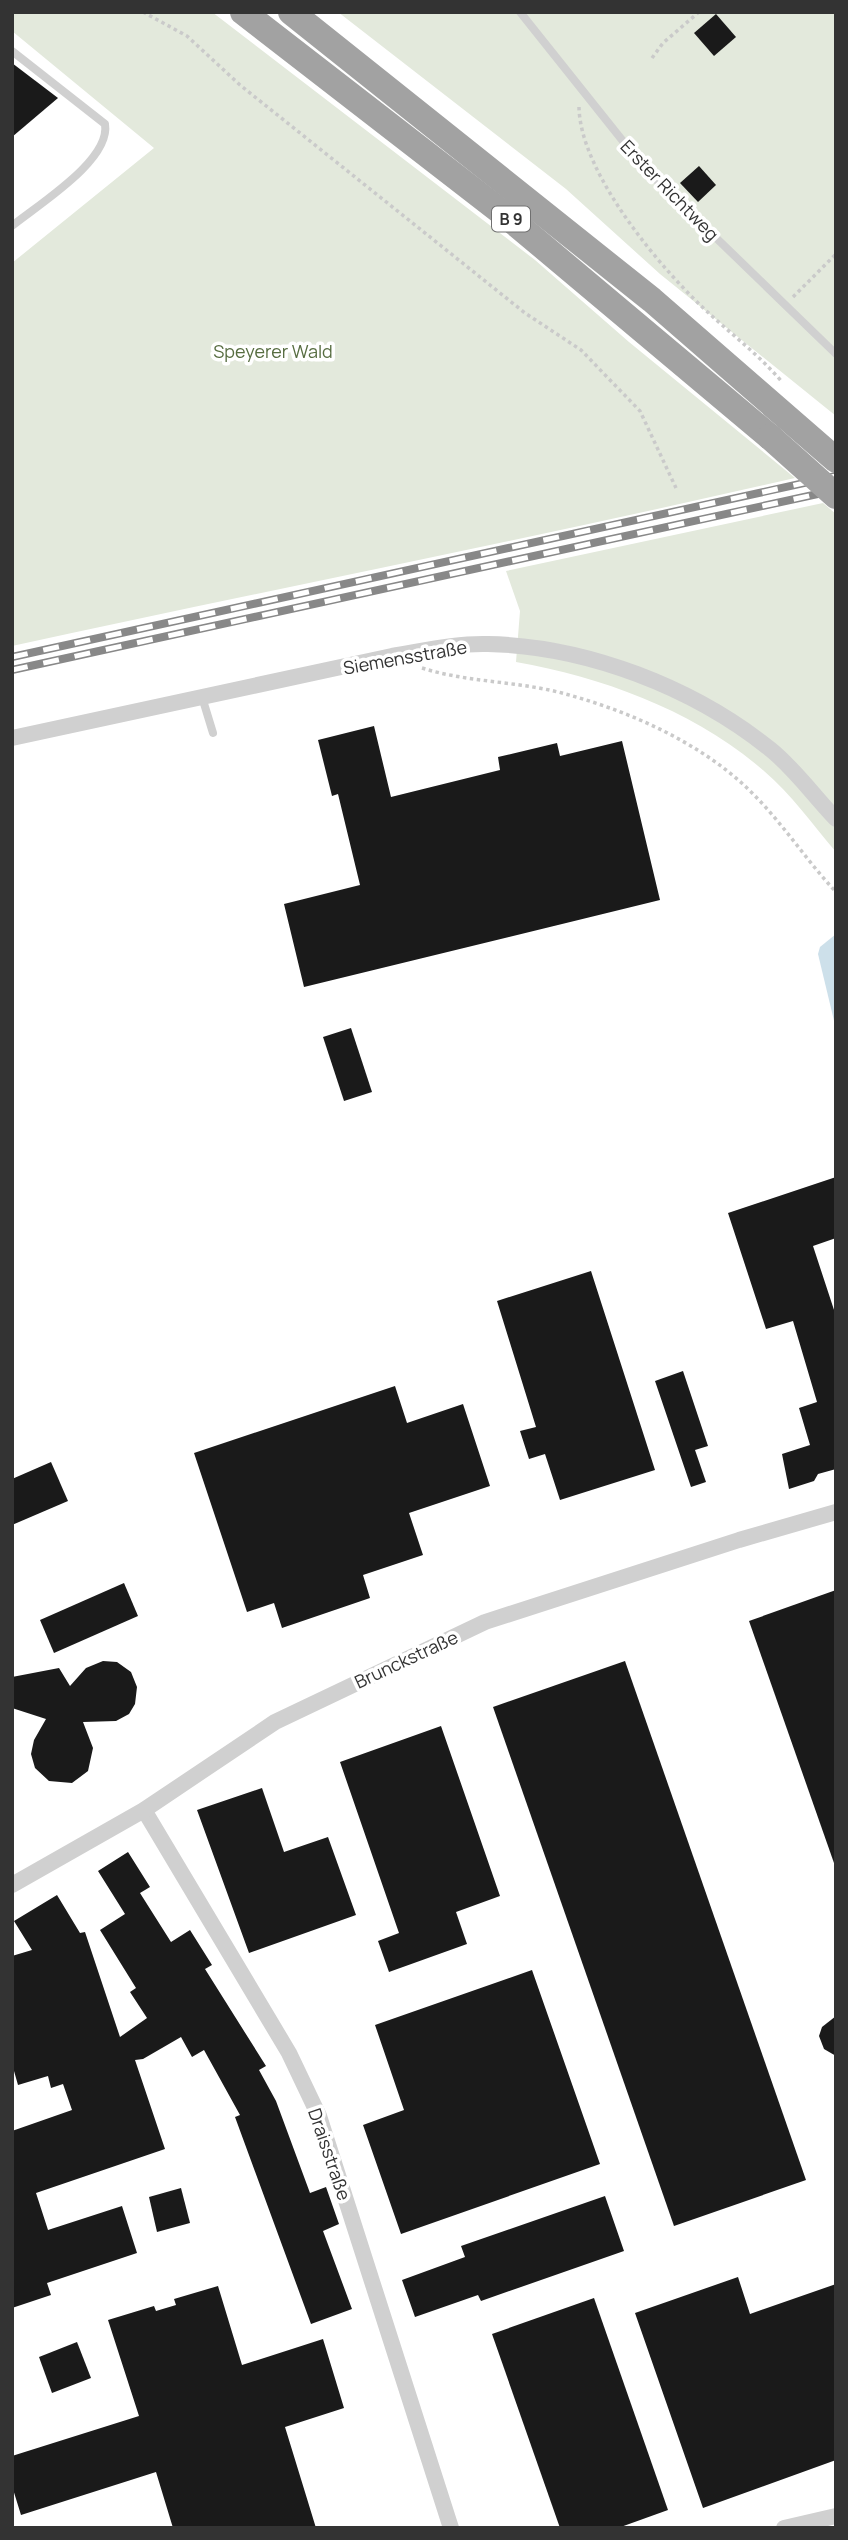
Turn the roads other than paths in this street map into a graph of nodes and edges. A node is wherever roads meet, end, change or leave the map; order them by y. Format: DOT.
graph roads {
  1 [pos="243,12"];
  2 [pos="520,12"];
  3 [pos="295,14"];
  4 [pos="12,51"];
  5 [pos="12,226"];
  6 [pos="836,355"];
  7 [pos="836,460"];
  8 [pos="836,496"];
  9 [pos="202,697"];
  10 [pos="213,733"];
  11 [pos="12,738"];
  12 [pos="836,819"];
  13 [pos="836,1512"];
  14 [pos="144,1810"];
  15 [pos="12,1885"];
  16 [pos="836,2516"];
  17 [pos="447,2527"];
  18 [pos="784,2528"];
  1 -- 8 [label="highway, B 9, bridge"];
  2 -- 6 [label="lane, Erster Richtweg"];
  3 -- 7 [label="highway, B 9"];
  4 -- 5 [label="lane"];
  9 -- 10 [label="lane"];
  9 -- 11 [label="street, Siemensstraße"];
  9 -- 12 [label="street, Siemensstraße"];
  13 -- 14 [label="street, Brunckstraße"];
  14 -- 15 [label="street, Brunckstraße"];
  14 -- 17 [label="street, Draisstraße"];
  16 -- 18 [label="street"];
}
